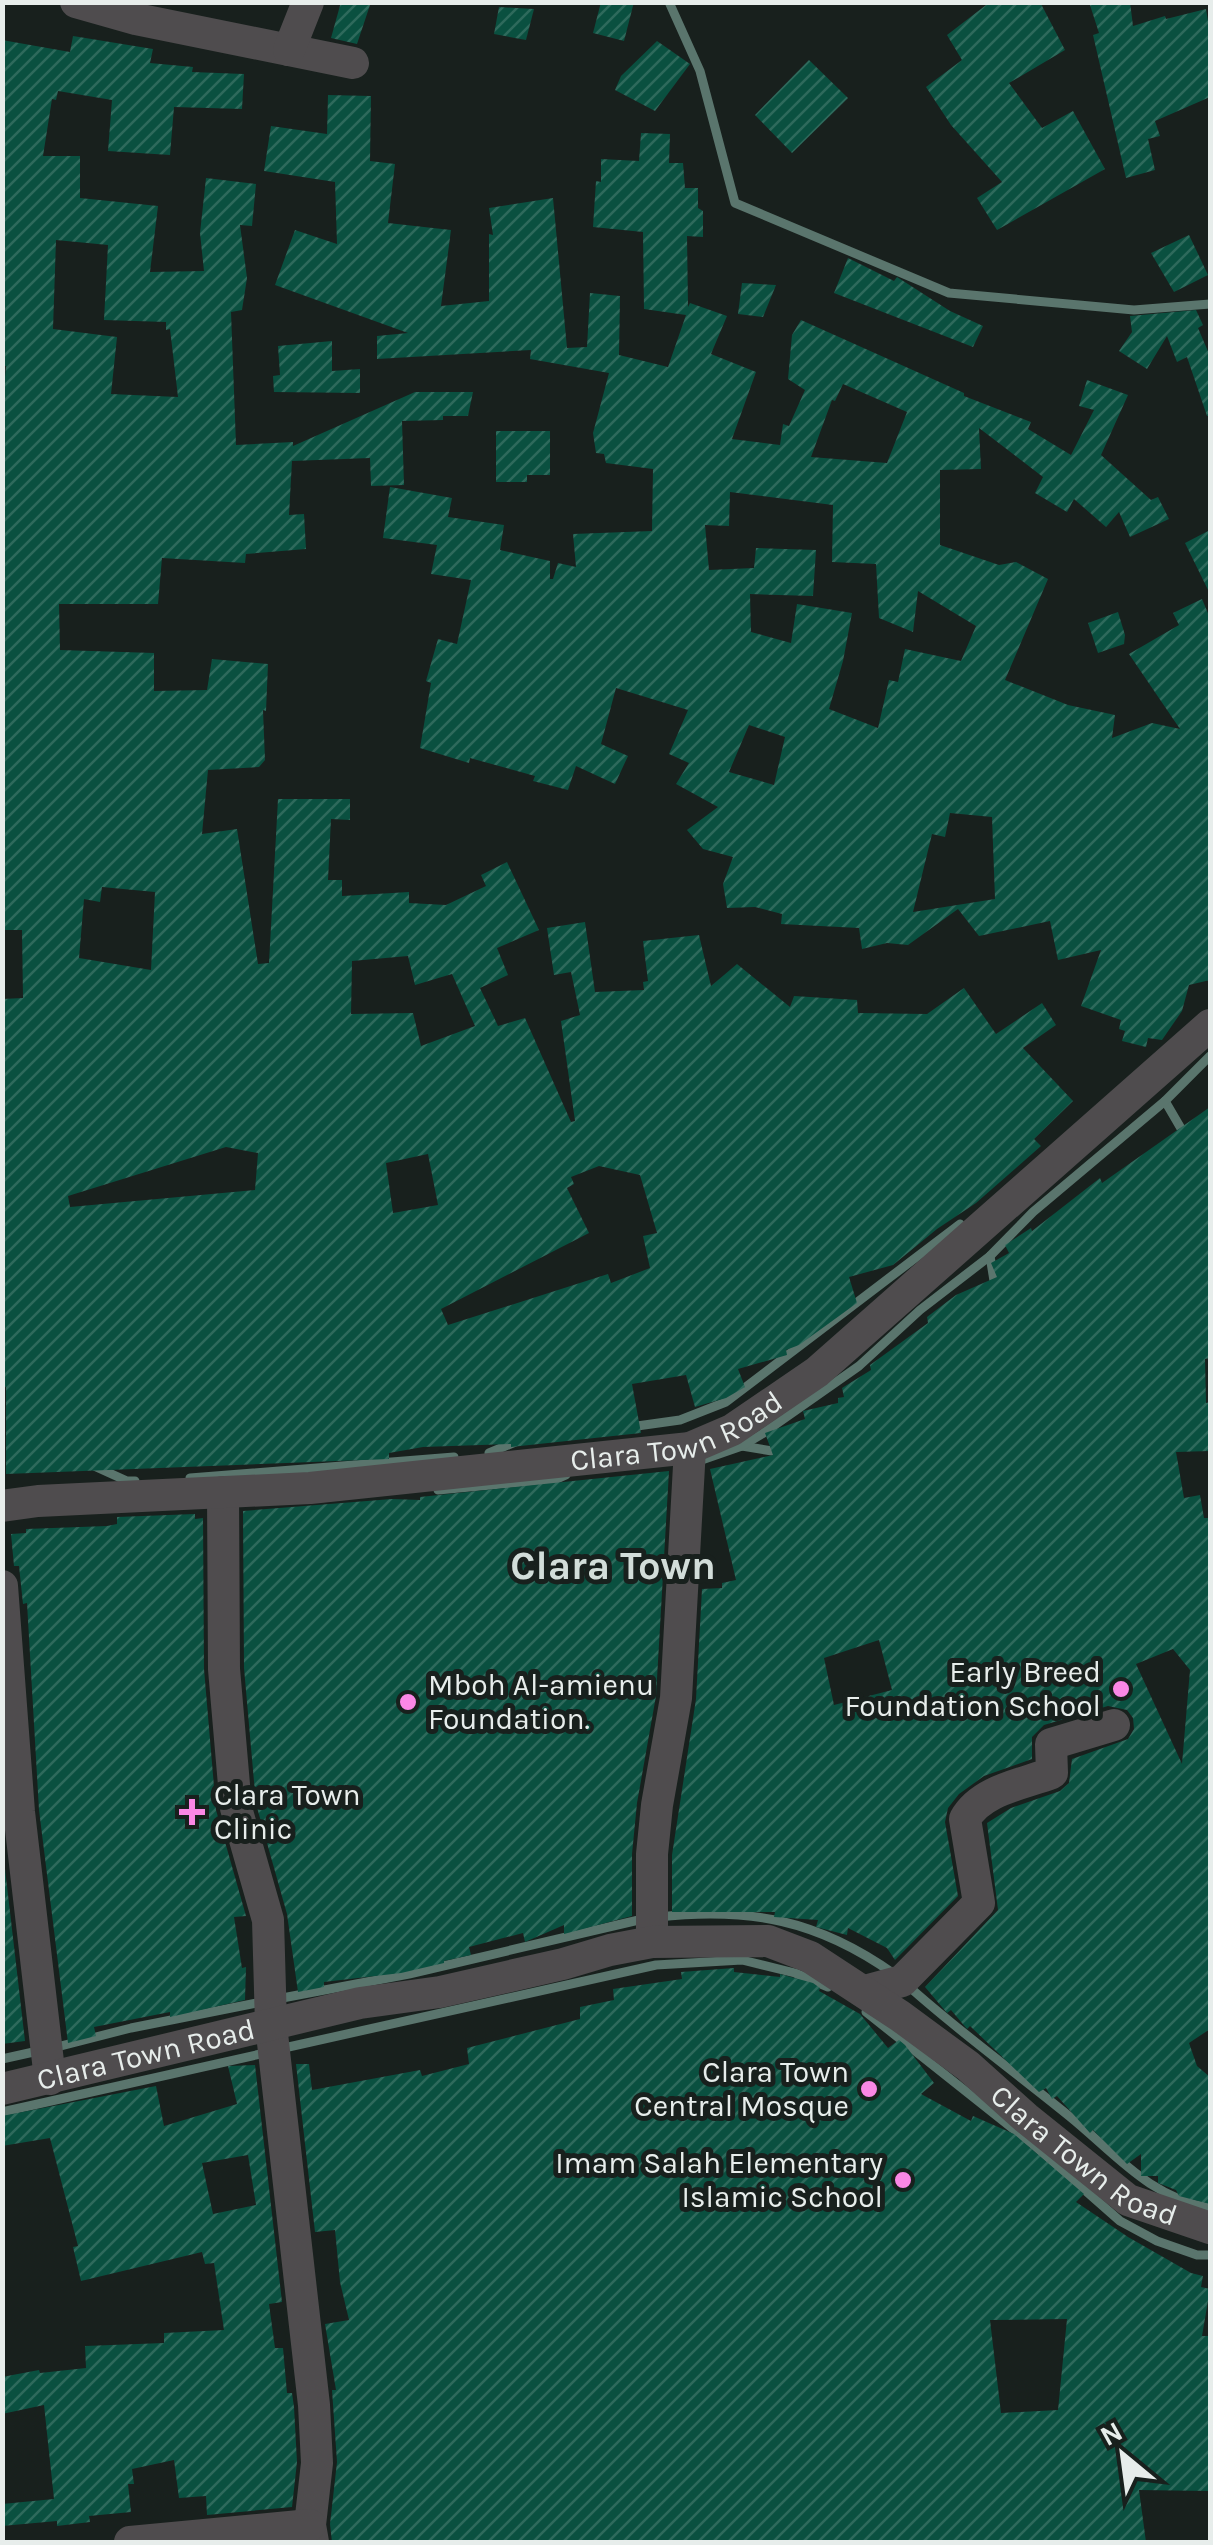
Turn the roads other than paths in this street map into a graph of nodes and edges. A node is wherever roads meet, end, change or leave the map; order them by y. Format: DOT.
graph roads {
  1 [pos="76,2"];
  2 [pos="308,2"];
  3 [pos="289,50"];
  4 [pos="353,63"];
  5 [pos="1210,1025"];
  6 [pos="690,1448"];
  7 [pos="223,1492"];
  8 [pos="2,1506"];
  9 [pos="2,1586"];
  10 [pos="1114,1726"];
  11 [pos="652,1942"];
  12 [pos="865,1991"];
  13 [pos="271,2025"];
  14 [pos="49,2074"];
  15 [pos="2,2089"];
  16 [pos="1210,2228"];
  17 [pos="311,2534"];
  18 [pos="130,2542"];
  1 -- 3 [label="street"];
  2 -- 3 [label="street"];
  3 -- 4 [label="street"];
  5 -- 6 [label="street, Clara Town Road"];
  6 -- 7 [label="street, Clara Town Road"];
  6 -- 11 [label="street"];
  7 -- 8 [label="street, Clara Town Road"];
  7 -- 13 [label="street"];
  9 -- 14 [label="street"];
  10 -- 12 [label="street"];
  11 -- 12 [label="street, Clara Town Road"];
  11 -- 13 [label="street, Clara Town Road"];
  12 -- 16 [label="street, Clara Town Road"];
  13 -- 14 [label="street, Clara Town Road"];
  13 -- 17 [label="street"];
  14 -- 15 [label="street, Clara Town Road"];
  17 -- 18 [label="street"];
}
